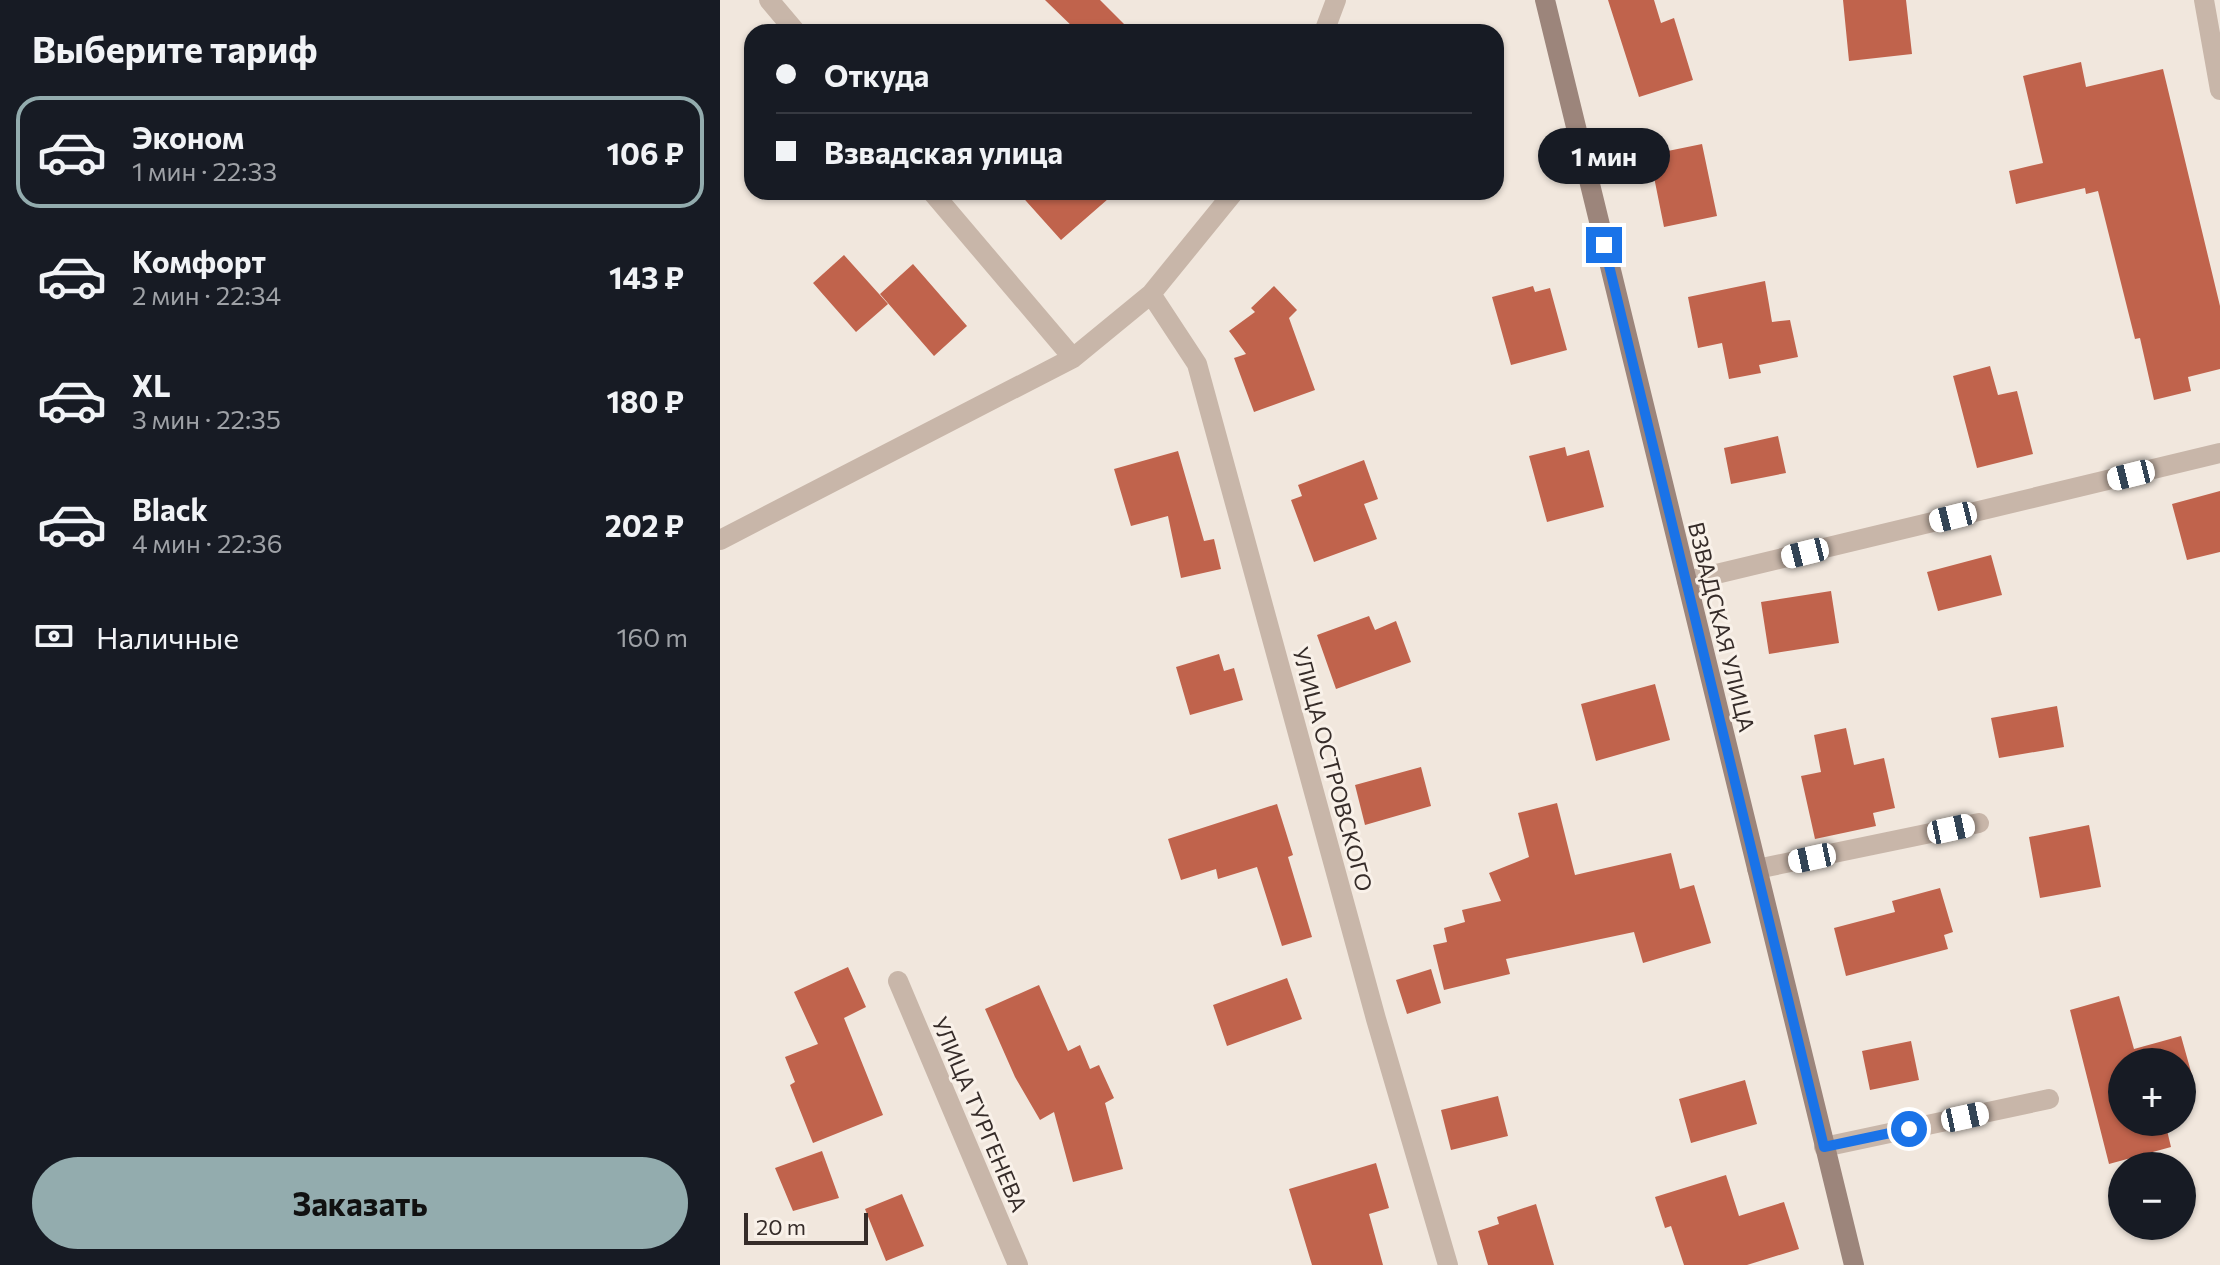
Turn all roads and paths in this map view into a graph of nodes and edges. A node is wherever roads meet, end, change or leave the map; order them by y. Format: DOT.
graph roads {
  1 [pos="769,0"];
  2 [pos="1336,0"];
  3 [pos="1545,0"];
  4 [pos="2204,0"];
  5 [pos="789,24"];
  6 [pos="1327,24"];
  7 [pos="2220,90"];
  8 [pos="939,200"];
  9 [pos="1227,200"];
  10 [pos="1151,294"];
  11 [pos="1073,358"];
  12 [pos="2220,453"];
  13 [pos="720,540"];
  14 [pos="1687,581"];
  15 [pos="1979,823"];
  16 [pos="1757,869"];
  17 [pos="898,981"];
  18 [pos="2049,1099"];
  19 [pos="1824,1147"];
  20 [pos="1018,1265"];
  21 [pos="1448,1265"];
  22 [pos="1854,1265"];
  1 -- 5 [label="street"];
  2 -- 6 [label="street"];
  3 -- 14 [label="street, ВЗВАДСКАЯ УЛИЦА"];
  4 -- 7 [label="street"];
  8 -- 11 [label="street"];
  9 -- 10 [label="street"];
  10 -- 11 [label="street"];
  10 -- 21 [label="street, УЛИЦА ОСТРОВСКОГО"];
  11 -- 13 [label="street"];
  12 -- 14 [label="street"];
  14 -- 16 [label="street, ВЗВАДСКАЯ УЛИЦА"];
  15 -- 16 [label="street"];
  16 -- 19 [label="street, ВЗВАДСКАЯ УЛИЦА"];
  17 -- 20 [label="street, УЛИЦА ТУРГЕНЕВА"];
  18 -- 19 [label="street"];
  19 -- 22 [label="street, ВЗВАДСКАЯ УЛИЦА"];
}
